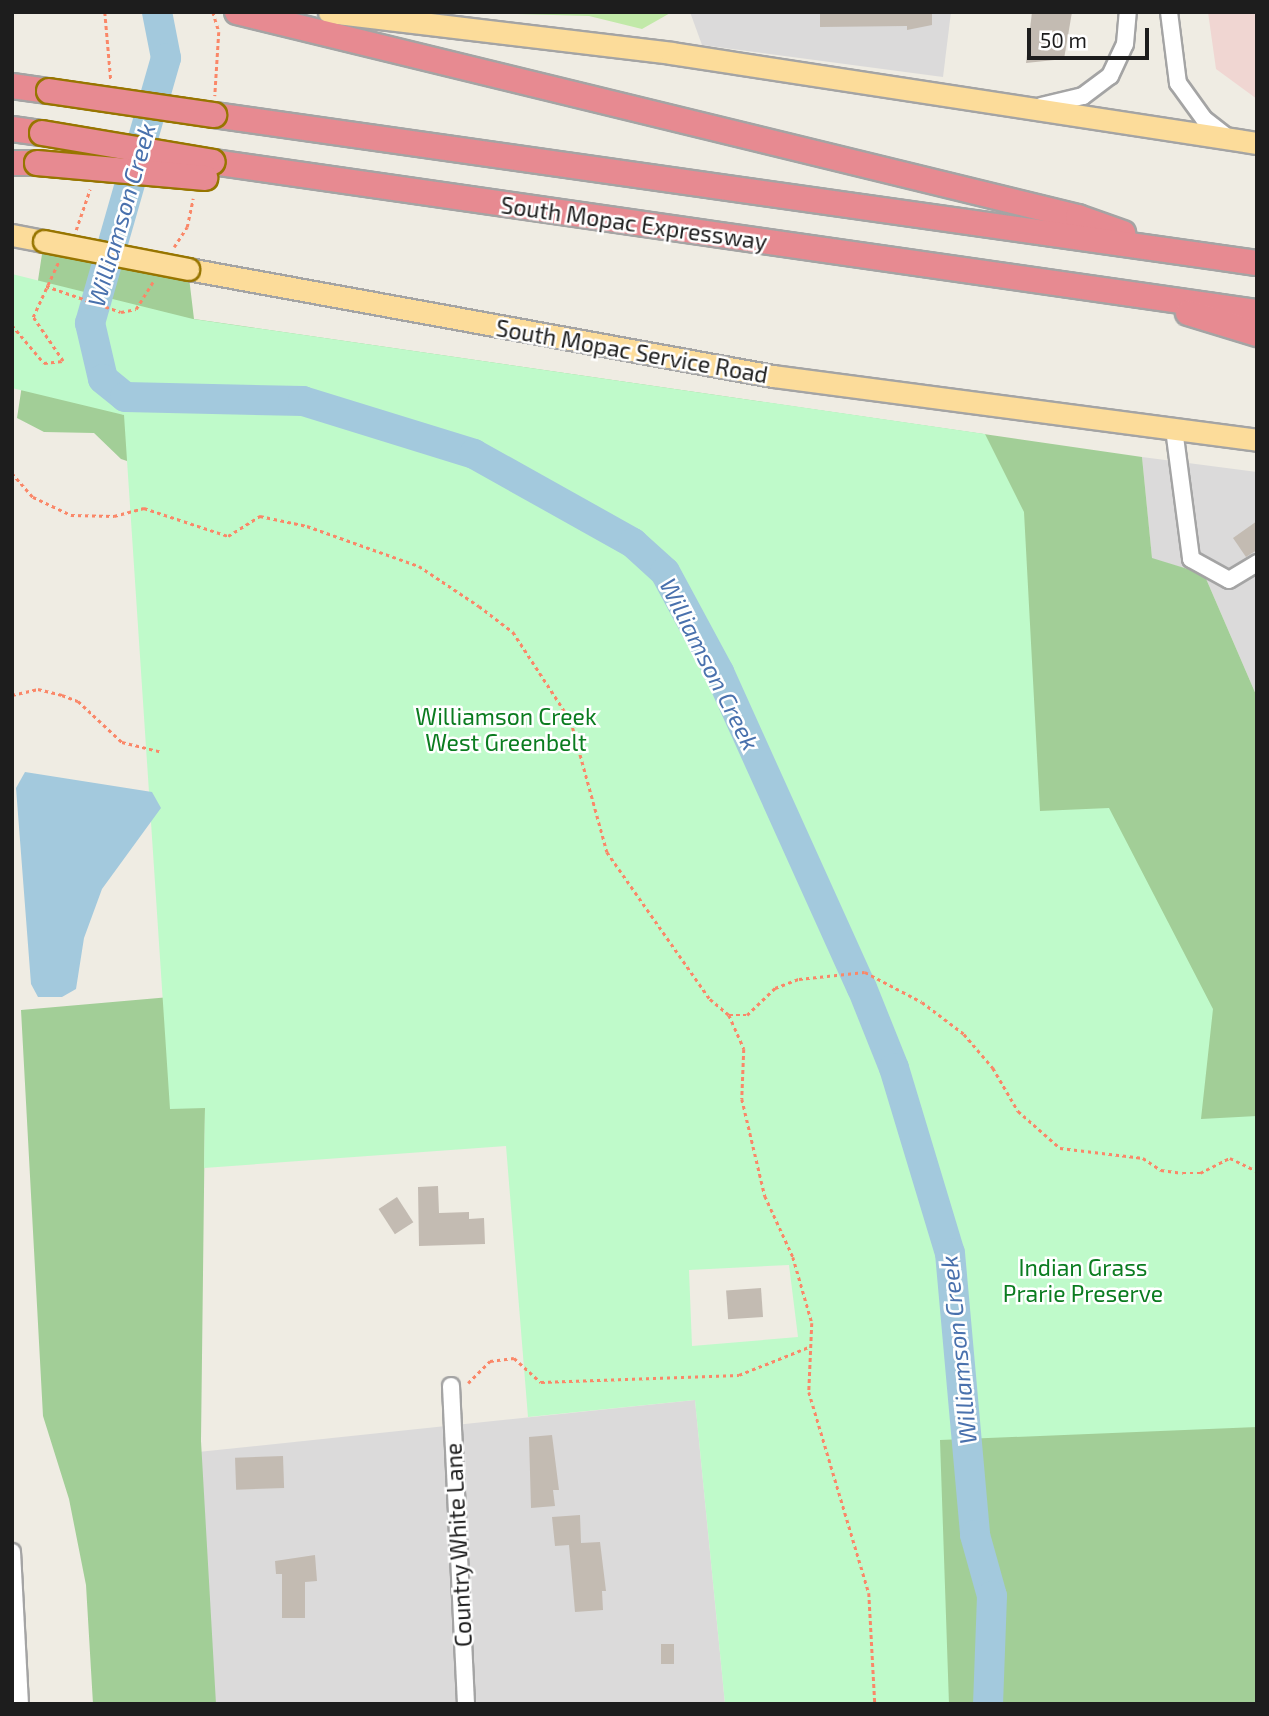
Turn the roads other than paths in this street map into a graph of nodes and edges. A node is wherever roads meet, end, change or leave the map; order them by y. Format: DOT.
graph roads {
  1 [pos="237,12"];
  2 [pos="329,12"];
  3 [pos="1128,12"];
  4 [pos="1169,12"];
  5 [pos="12,86"];
  6 [pos="1028,108"];
  7 [pos="12,129"];
  8 [pos="1229,139"];
  9 [pos="1257,143"];
  10 [pos="12,163"];
  11 [pos="209,170"];
  12 [pos="12,235"];
  13 [pos="1177,251"];
  14 [pos="1257,262"];
  15 [pos="1142,296"];
  16 [pos="1257,312"];
  17 [pos="1257,334"];
  18 [pos="1174,429"];
  19 [pos="1257,440"];
  20 [pos="1257,563"];
  21 [pos="451,1391"];
  22 [pos="12,1552"];
  23 [pos="20,1704"];
  24 [pos="466,1704"];
  1 -- 13 [label="highway"];
  2 -- 6 [label="main road"];
  3 -- 6 [label="street"];
  4 -- 8 [label="street"];
  5 -- 13 [label="highway, bridge"];
  6 -- 8 [label="main road"];
  7 -- 11 [label="highway, South Mopac Expressway, bridge"];
  8 -- 9 [label="main road"];
  10 -- 11 [label="highway, bridge"];
  11 -- 15 [label="highway, South Mopac Expressway"];
  12 -- 18 [label="main road, South Mopac Service Road, bridge"];
  13 -- 14 [label="highway"];
  15 -- 16 [label="highway, South Mopac Expressway"];
  15 -- 17 [label="highway"];
  18 -- 19 [label="main road, South Mopac Service Road"];
  18 -- 20 [label="street"];
  21 -- 24 [label="street, Country White Lane"];
  22 -- 23 [label="street"];
}
